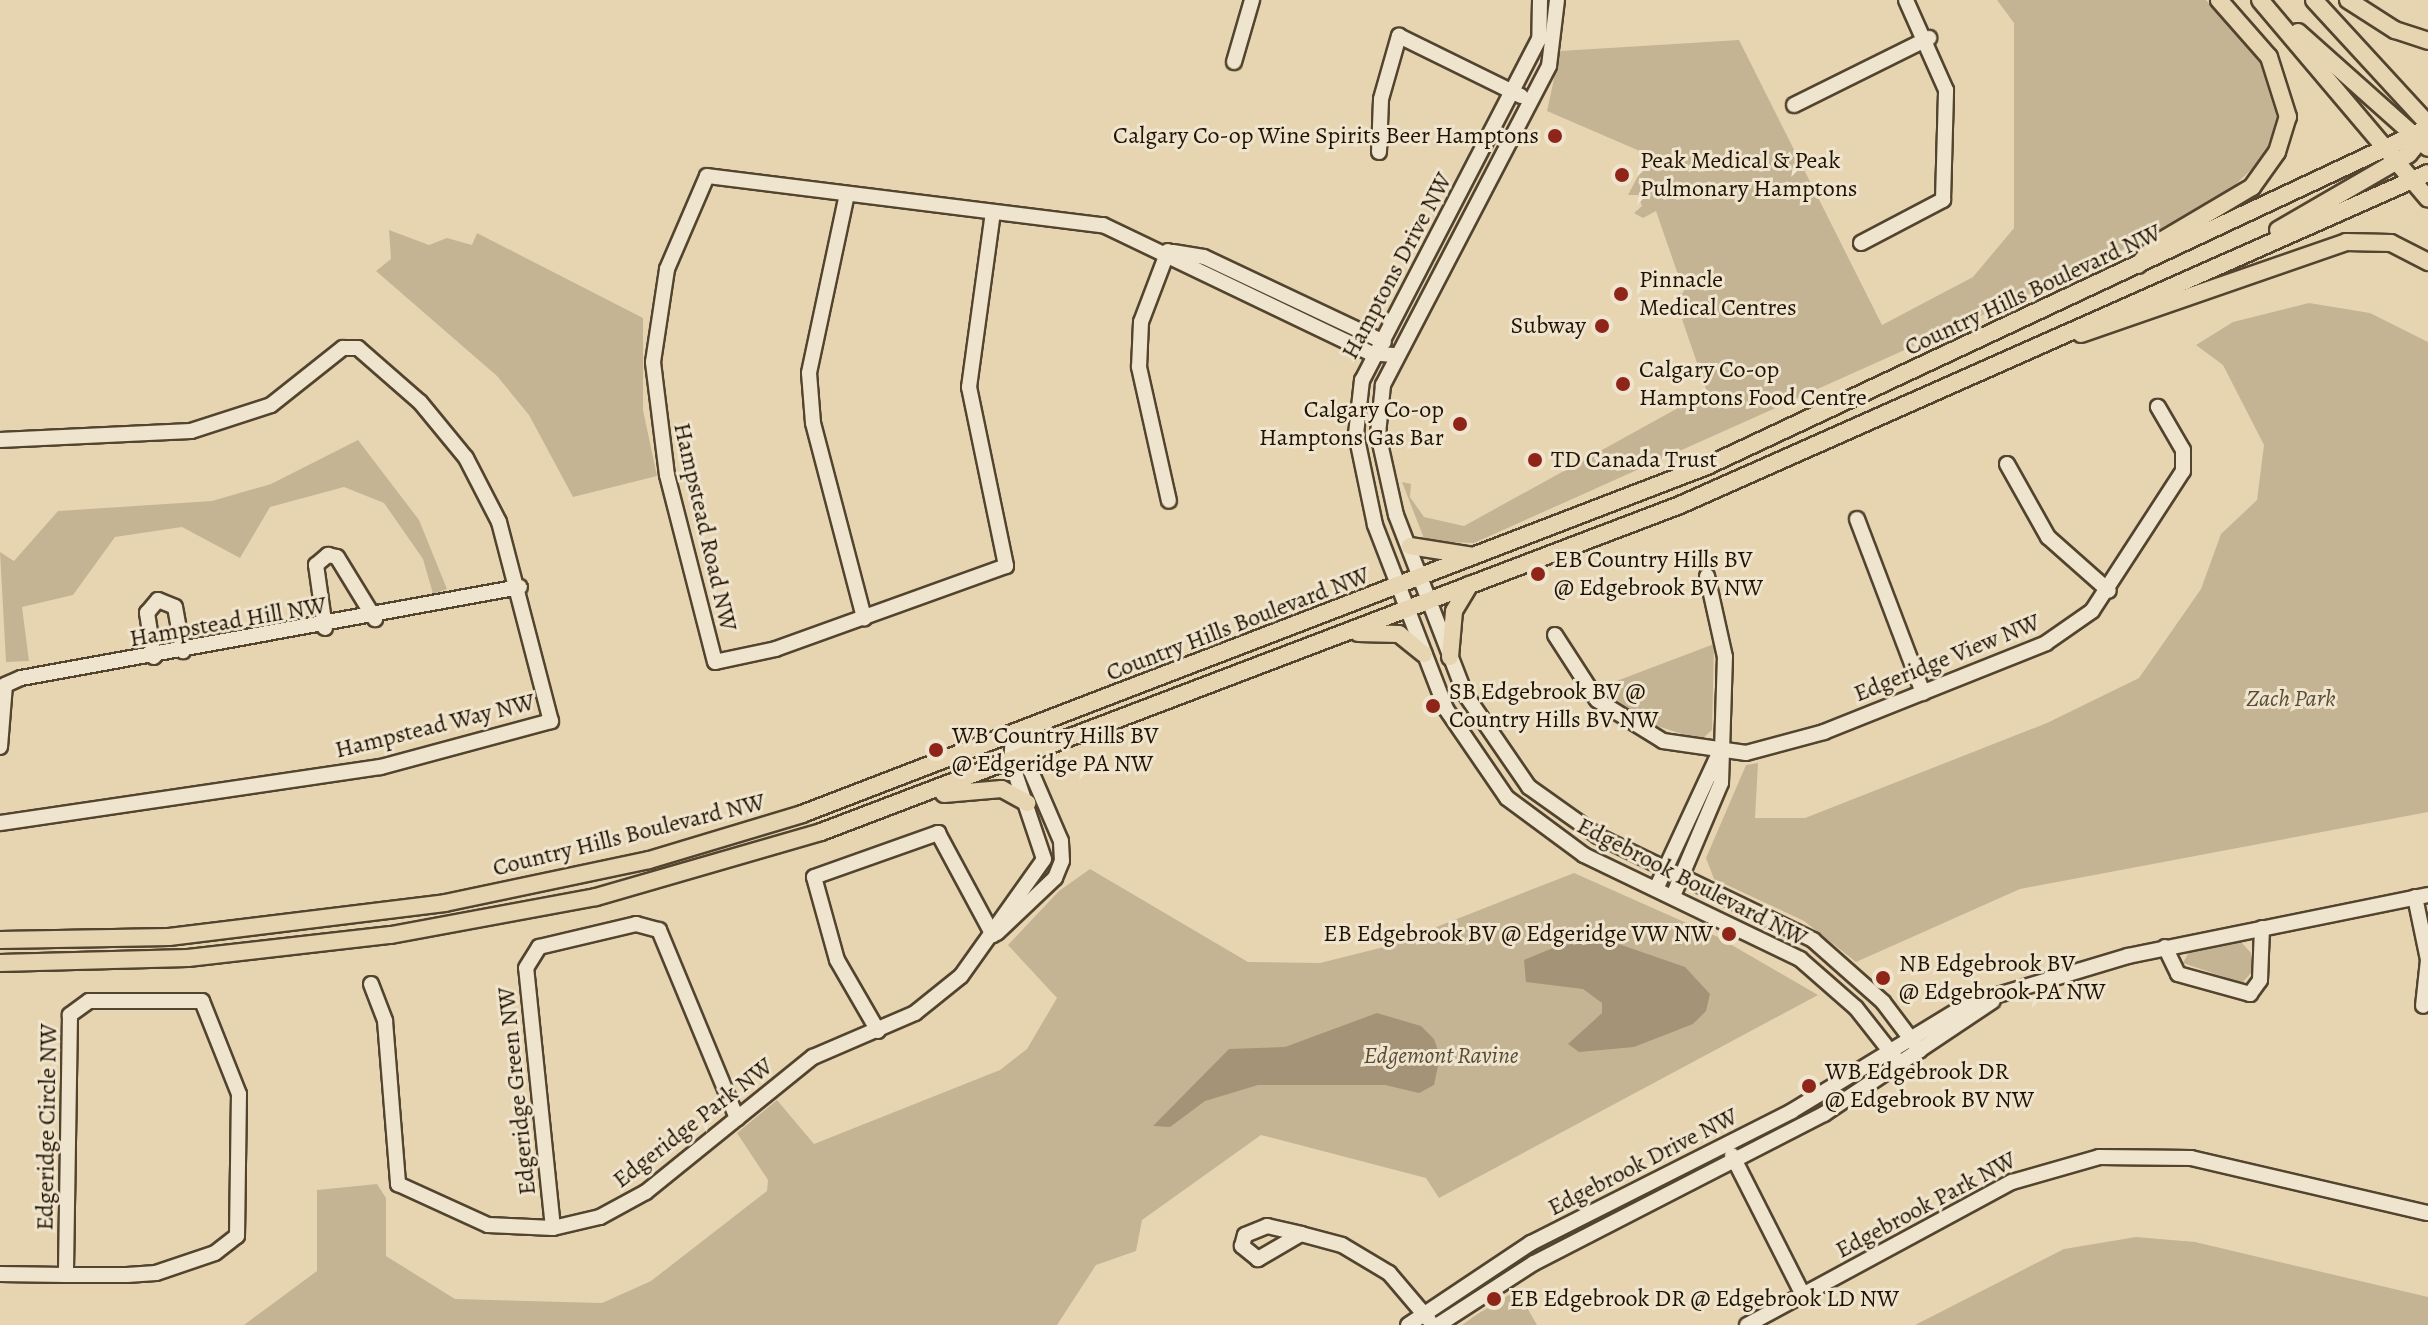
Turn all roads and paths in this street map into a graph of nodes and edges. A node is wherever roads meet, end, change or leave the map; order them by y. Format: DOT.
graph roads {
  1 [pos="1252,0"];
  2 [pos="1540,0"];
  3 [pos="1557,0"];
  4 [pos="1906,0"];
  5 [pos="2219,0"];
  6 [pos="2260,0"];
  7 [pos="2314,0"];
  8 [pos="2348,0"];
  9 [pos="1929,38"];
  10 [pos="2428,41"];
  11 [pos="1234,62"];
  12 [pos="1513,93"];
  13 [pos="1531,101"];
  14 [pos="1794,105"];
  15 [pos="2418,151"];
  16 [pos="1379,152"];
  17 [pos="847,194"];
  18 [pos="2428,199"];
  19 [pos="993,212"];
  20 [pos="1861,243"];
  21 [pos="2260,244"];
  22 [pos="1168,251"];
  23 [pos="2428,262"];
  24 [pos="2134,269"];
  25 [pos="1380,336"];
  26 [pos="2022,349"];
  27 [pos="1370,353"];
  28 [pos="1393,355"];
  29 [pos="2158,407"];
  30 [pos="0,440"];
  31 [pos="2007,464"];
  32 [pos="1169,501"];
  33 [pos="1857,519"];
  34 [pos="1410,546"];
  35 [pos="1483,556"];
  36 [pos="1707,576"];
  37 [pos="1422,579"];
  38 [pos="1470,584"];
  39 [pos="520,587"];
  40 [pos="1398,588"];
  41 [pos="2109,591"];
  42 [pos="1428,600"];
  43 [pos="1406,609"];
  44 [pos="864,618"];
  45 [pos="375,619"];
  46 [pos="325,628"];
  47 [pos="1340,634"];
  48 [pos="1555,635"];
  49 [pos="183,651"];
  50 [pos="1424,654"];
  51 [pos="154,657"];
  52 [pos="1450,657"];
  53 [pos="1923,693"];
  54 [pos="1013,738"];
  55 [pos="0,747"];
  56 [pos="1719,753"];
  57 [pos="1028,755"];
  58 [pos="1011,761"];
  59 [pos="923,797"];
  60 [pos="1027,803"];
  61 [pos="0,823"];
  62 [pos="1666,868"];
  63 [pos="1682,875"];
  64 [pos="1656,889"];
  65 [pos="1673,896"];
  66 [pos="2422,896"];
  67 [pos="2262,928"];
  68 [pos="993,935"];
  69 [pos="0,940"];
  70 [pos="2165,947"];
  71 [pos="0,963"];
  72 [pos="371,984"];
  73 [pos="1993,1001"];
  74 [pos="2423,1006"];
  75 [pos="878,1031"];
  76 [pos="1899,1042"];
  77 [pos="1920,1051"];
  78 [pos="1900,1064"];
  79 [pos="737,1118"];
  80 [pos="1727,1144"];
  81 [pos="1735,1161"];
  82 [pos="2428,1213"];
  83 [pos="553,1228"];
  84 [pos="1301,1234"];
  85 [pos="0,1274"];
  86 [pos="66,1275"];
  87 [pos="1803,1295"];
  88 [pos="1423,1313"];
  89 [pos="1408,1325"];
  90 [pos="1436,1325"];
  91 [pos="1747,1325"];
  1 -- 11 [label="street"];
  2 -- 12 [label="street, Hamptons Drive NW"];
  3 -- 13 [label="street, Hamptons Drive NW"];
  4 -- 9 [label="street"];
  5 -- 24 [label="main road"];
  6 -- 15 [label="main road"];
  6 -- 15 [label="main road"];
  7 -- 15 [label="main road"];
  8 -- 10 [label="main road"];
  9 -- 14 [label="street"];
  9 -- 20 [label="street"];
  12 -- 13 [label="street"];
  12 -- 16 [label="street"];
  12 -- 25 [label="street, Hamptons Drive NW"];
  13 -- 28 [label="street, Hamptons Drive NW"];
  15 -- 18 [label="main road"];
  15 -- 21 [label="main road, Country Hills Boulevard NW"];
  15 -- 21 [label="main road"];
  15 -- 24 [label="main road, Country Hills Boulevard NW"];
  17 -- 19 [label="street, Hampstead Road NW"];
  17 -- 44 [label="street"];
  17 -- 44 [label="street, Hampstead Road NW"];
  19 -- 22 [label="street, Hampstead Road NW"];
  19 -- 44 [label="street, Hampstead Road NW"];
  21 -- 26 [label="main road, Country Hills Boulevard NW"];
  22 -- 25 [label="street, Hampstead Road NW"];
  22 -- 27 [label="street, Hampstead Road NW"];
  22 -- 32 [label="street"];
  23 -- 26 [label="main road"];
  24 -- 35 [label="main road, Country Hills Boulevard NW"];
  25 -- 27 [label="street, Hamptons Drive NW"];
  25 -- 28 [label="street"];
  26 -- 38 [label="main road, Country Hills Boulevard NW"];
  27 -- 28 [label="street, Hampstead Road NW"];
  27 -- 40 [label="street, Hamptons Drive NW"];
  28 -- 34 [label="street, Hamptons Drive NW"];
  29 -- 41 [label="street, Edgeridge View NW"];
  30 -- 39 [label="street, Hampstead Way NW"];
  31 -- 41 [label="street"];
  33 -- 53 [label="street"];
  34 -- 35 [label="main road"];
  34 -- 37 [label="street, Hamptons Drive NW"];
  35 -- 37 [label="main road, Country Hills Boulevard NW"];
  36 -- 56 [label="street"];
  37 -- 40 [label="main road, Country Hills Boulevard NW"];
  37 -- 42 [label="street, Hamptons Drive NW"];
  38 -- 42 [label="main road, Country Hills Boulevard NW"];
  38 -- 52 [label="main road"];
  39 -- 45 [label="street, Hampstead Hill NW"];
  39 -- 61 [label="street, Hampstead Way NW"];
  40 -- 43 [label="street, Hamptons Drive NW"];
  40 -- 54 [label="main road, Country Hills Boulevard NW"];
  41 -- 53 [label="street, Edgeridge View NW"];
  42 -- 43 [label="main road, Country Hills Boulevard NW"];
  42 -- 52 [label="street, Edgebrook Boulevard NW"];
  43 -- 47 [label="main road, Country Hills Boulevard NW"];
  43 -- 50 [label="street, Edgebrook Boulevard NW"];
  45 -- 46 [label="street, Hampstead Hill NW"];
  45 -- 46 [label="street"];
  46 -- 49 [label="street, Hampstead Hill NW"];
  47 -- 50 [label="main road"];
  47 -- 57 [label="main road, Country Hills Boulevard NW"];
  48 -- 56 [label="street, Edgeridge View NW"];
  49 -- 51 [label="street, Hampstead Hill NW"];
  49 -- 51 [label="street"];
  50 -- 64 [label="street, Edgebrook Boulevard NW"];
  51 -- 55 [label="street, Hampstead Hill NW"];
  52 -- 62 [label="street, Edgebrook Boulevard NW"];
  53 -- 56 [label="street, Edgeridge View NW"];
  54 -- 57 [label="street, Edgeridge Park NW"];
  54 -- 58 [label="street, Edgeridge Park NW"];
  54 -- 69 [label="main road, Country Hills Boulevard NW"];
  56 -- 62 [label="street"];
  56 -- 63 [label="street"];
  57 -- 58 [label="main road, Country Hills Boulevard NW"];
  57 -- 68 [label="street, Edgeridge Park NW"];
  58 -- 59 [label="main road, Country Hills Boulevard NW"];
  58 -- 60 [label="street, Edgeridge Park NW"];
  59 -- 60 [label="main road"];
  59 -- 71 [label="main road, Country Hills Boulevard NW"];
  60 -- 68 [label="street, Edgeridge Park NW"];
  62 -- 63 [label="street, Edgebrook Boulevard NW"];
  62 -- 64 [label="street"];
  63 -- 65 [label="street"];
  63 -- 76 [label="street, Edgebrook Boulevard NW"];
  64 -- 65 [label="street, Edgebrook Boulevard NW"];
  65 -- 76 [label="street, Edgebrook Boulevard NW"];
  66 -- 67 [label="street"];
  66 -- 74 [label="street"];
  67 -- 70 [label="street"];
  67 -- 70 [label="street"];
  68 -- 75 [label="street, Edgeridge Park NW"];
  68 -- 75 [label="street"];
  70 -- 73 [label="street"];
  72 -- 83 [label="street, Edgeridge Park NW"];
  73 -- 76 [label="street"];
  73 -- 77 [label="street"];
  75 -- 79 [label="street, Edgeridge Park NW"];
  76 -- 77 [label="street, Edgebrook Boulevard NW"];
  76 -- 78 [label="street, Edgebrook Boulevard NW"];
  76 -- 80 [label="street, Edgebrook Drive NW"];
  77 -- 78 [label="street, Edgebrook Drive NW"];
  78 -- 81 [label="street, Edgebrook Drive NW"];
  79 -- 83 [label="street, Edgeridge Park NW"];
  79 -- 83 [label="street, Edgeridge Green NW"];
  80 -- 81 [label="street"];
  80 -- 88 [label="street, Edgebrook Drive NW"];
  81 -- 87 [label="street"];
  81 -- 90 [label="street, Edgebrook Drive NW"];
  82 -- 87 [label="street, Edgebrook Park NW"];
  84 -- 88 [label="street"];
  85 -- 86 [label="street, Edgeridge Circle NW"];
  86 -- 86 [label="street, Edgeridge Circle NW"];
  87 -- 91 [label="street, Edgebrook Park NW"];
  88 -- 89 [label="street, Edgebrook Drive NW"];
  88 -- 90 [label="street"];
}
